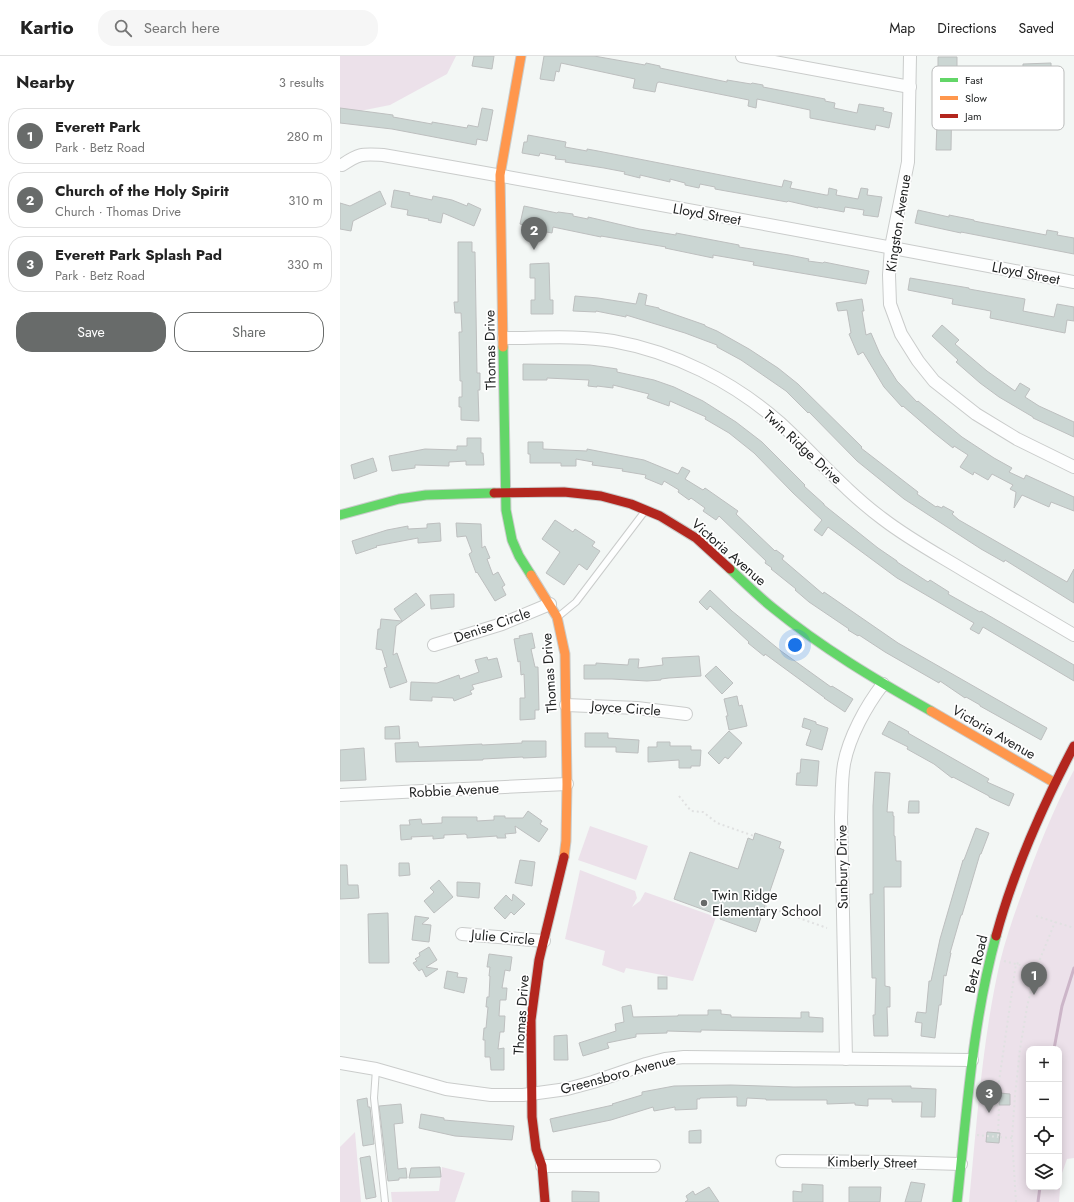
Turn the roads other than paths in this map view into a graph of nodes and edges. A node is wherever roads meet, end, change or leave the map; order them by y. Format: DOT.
graph roads {
  1 [pos="521,56"];
  2 [pos="742,56"];
  3 [pos="910,56"];
  4 [pos="910,87"];
  5 [pos="342,165"];
  6 [pos="500,175"];
  7 [pos="891,247"];
  8 [pos="1074,282"];
  9 [pos="504,338"];
  10 [pos="1074,467"];
  11 [pos="506,493"];
  12 [pos="646,510"];
  13 [pos="340,515"];
  14 [pos="550,604"];
  15 [pos="557,617"];
  16 [pos="1074,635"];
  17 [pos="434,645"];
  18 [pos="883,684"];
  19 [pos="566,705"];
  20 [pos="686,714"];
  21 [pos="1074,746"];
  22 [pos="1055,783"];
  23 [pos="567,784"];
  24 [pos="340,795"];
  25 [pos="462,934"];
  26 [pos="544,941"];
  27 [pos="846,1059"];
  28 [pos="972,1060"];
  29 [pos="340,1063"];
  30 [pos="376,1069"];
  31 [pos="532,1094"];
  32 [pos="782,1161"];
  33 [pos="961,1164"];
  34 [pos="542,1166"];
  35 [pos="654,1166"];
  36 [pos="385,1202"];
  37 [pos="545,1202"];
  38 [pos="957,1202"];
  1 -- 6 [label="street, Thomas Drive"];
  2 -- 4 [label="street"];
  3 -- 4 [label="street, Kingston Avenue"];
  4 -- 7 [label="street, Kingston Avenue"];
  5 -- 6 [label="street, Lloyd Street"];
  6 -- 7 [label="street, Lloyd Street"];
  6 -- 9 [label="street, Thomas Drive"];
  7 -- 8 [label="street, Lloyd Street"];
  7 -- 10 [label="street, Kingston Avenue"];
  9 -- 11 [label="street, Thomas Drive"];
  9 -- 16 [label="street, Twin Ridge Drive"];
  11 -- 12 [label="street, Victoria Avenue"];
  11 -- 13 [label="street, Victoria Avenue"];
  11 -- 14 [label="street, Thomas Drive"];
  12 -- 15 [label="lane"];
  12 -- 18 [label="street, Victoria Avenue"];
  14 -- 15 [label="street, Thomas Drive"];
  14 -- 17 [label="street, Denise Circle"];
  15 -- 19 [label="street, Thomas Drive"];
  18 -- 22 [label="street, Victoria Avenue"];
  18 -- 27 [label="street, Sunbury Drive"];
  19 -- 20 [label="street, Joyce Circle"];
  19 -- 23 [label="street, Thomas Drive"];
  21 -- 22 [label="street, Betz Road"];
  22 -- 28 [label="street, Betz Road"];
  23 -- 24 [label="street, Robbie Avenue"];
  23 -- 26 [label="street, Thomas Drive"];
  25 -- 26 [label="street, Julie Circle"];
  26 -- 31 [label="street, Thomas Drive"];
  27 -- 28 [label="street, Greensboro Avenue"];
  27 -- 31 [label="street, Greensboro Avenue"];
  28 -- 33 [label="street, Betz Road"];
  29 -- 30 [label="street, Greensboro Avenue"];
  30 -- 31 [label="street, Greensboro Avenue"];
  30 -- 36 [label="lane"];
  31 -- 34 [label="street, Thomas Drive"];
  32 -- 33 [label="street, Kimberly Street"];
  33 -- 38 [label="street, Betz Road"];
  34 -- 35 [label="street"];
  34 -- 37 [label="street, Thomas Drive"];
}
